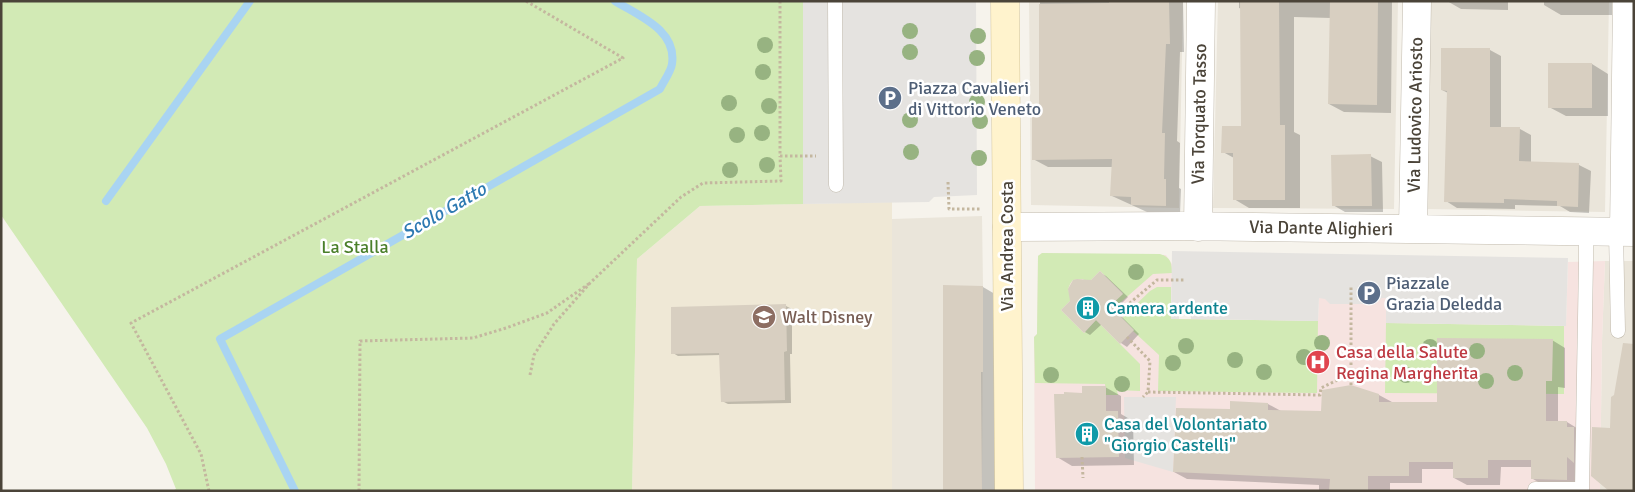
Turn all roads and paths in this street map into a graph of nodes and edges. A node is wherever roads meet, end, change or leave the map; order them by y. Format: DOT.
graph roads {
  1 [pos="526,1"];
  2 [pos="780,1"];
  3 [pos="835,1"];
  4 [pos="1005,1"];
  5 [pos="1201,1"];
  6 [pos="1417,1"];
  7 [pos="1627,1"];
  8 [pos="780,156"];
  9 [pos="837,156"];
  10 [pos="948,182"];
  11 [pos="836,185"];
  12 [pos="1007,218"];
  13 [pos="1198,227"];
  14 [pos="1413,229"];
  15 [pos="1586,231"];
  16 [pos="1624,232"];
  17 [pos="1184,280"];
  18 [pos="590,283"];
  19 [pos="1352,286"];
  20 [pos="1118,314"];
  21 [pos="1618,331"];
  22 [pos="1127,337"];
  23 [pos="1352,373"];
  24 [pos="530,375"];
  25 [pos="1352,385"];
  26 [pos="1148,392"];
  27 [pos="1143,397"];
  28 [pos="1082,457"];
  29 [pos="1083,478"];
  30 [pos="210,491"];
  31 [pos="359,491"];
  32 [pos="1009,491"];
  33 [pos="1535,491"];
  1 -- 30 [label="path"];
  2 -- 8 [label="path"];
  3 -- 9 [label="lane"];
  4 -- 12 [label="main road, Via Andrea Costa"];
  5 -- 13 [label="street, Via Torquato Tasso"];
  6 -- 14 [label="street, Via Ludovico Ariosto"];
  7 -- 16 [label="street"];
  8 -- 9 [label="path"];
  8 -- 18 [label="path"];
  9 -- 11 [label="lane"];
  10 -- 12 [label="path"];
  12 -- 13 [label="street, Via Dante Alighieri"];
  12 -- 32 [label="main road, Via Andrea Costa"];
  13 -- 14 [label="street, Via Dante Alighieri"];
  14 -- 15 [label="street, Via Dante Alighieri"];
  15 -- 16 [label="street, Via Dante Alighieri"];
  15 -- 33 [label="lane"];
  16 -- 21 [label="lane"];
  17 -- 20 [label="path"];
  18 -- 24 [label="path"];
  18 -- 31 [label="path"];
  19 -- 23 [label="path"];
  22 -- 26 [label="path"];
  23 -- 25 [label="path"];
  23 -- 26 [label="path"];
  26 -- 27 [label="path"];
  28 -- 29 [label="path"];
}
